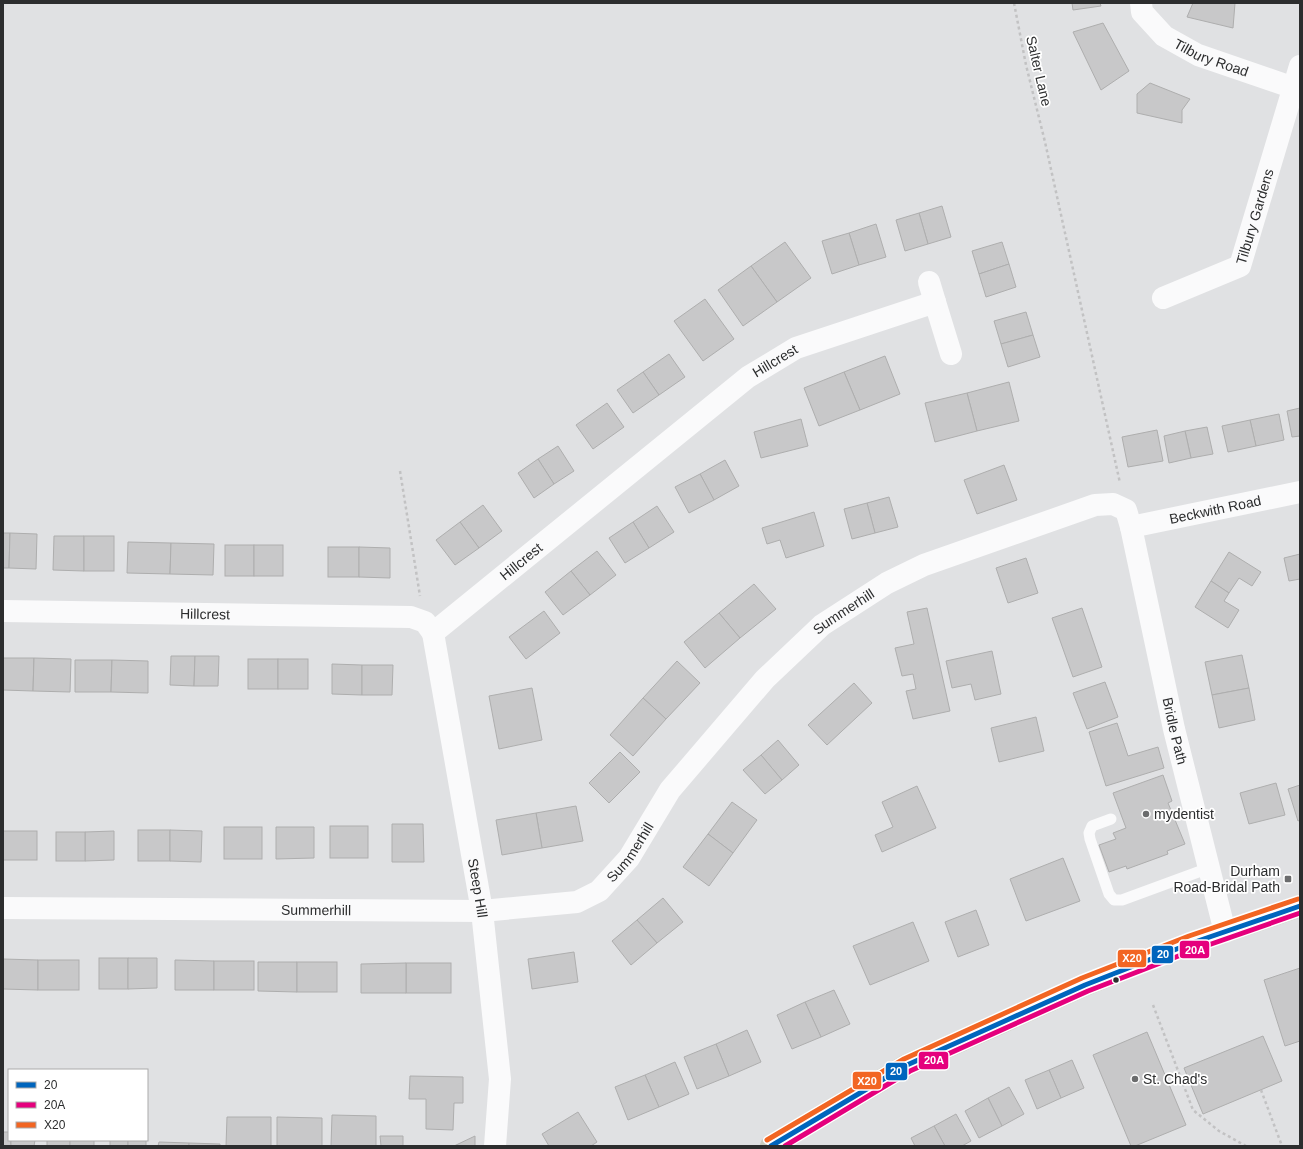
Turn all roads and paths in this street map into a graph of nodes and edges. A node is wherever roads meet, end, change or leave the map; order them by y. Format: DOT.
graph roads {
  1 [pos="1014,3"];
  2 [pos="1141,3"];
  3 [pos="1300,66"];
  4 [pos="1297,89"];
  5 [pos="1163,298"];
  6 [pos="951,354"];
  7 [pos="400,471"];
  8 [pos="1300,492"];
  9 [pos="1128,518"];
  10 [pos="3,611"];
  11 [pos="429,628"];
  12 [pos="1111,819"];
  13 [pos="1209,868"];
  14 [pos="1300,906"];
  15 [pos="3,908"];
  16 [pos="482,911"];
  17 [pos="1225,932"];
  18 [pos="1153,1005"];
  19 [pos="1261,1090"];
  20 [pos="495,1146"];
  21 [pos="771,1146"];
  22 [pos="1246,1146"];
  23 [pos="1282,1146"];
  1 -- 9 [label="path, Salter Lane"];
  2 -- 4 [label="street, Tilbury Road"];
  3 -- 4 [label="street"];
  4 -- 5 [label="street, Tilbury Gardens"];
  6 -- 11 [label="street, Hillcrest"];
  7 -- 11 [label="path"];
  8 -- 9 [label="street, Beckwith Road"];
  9 -- 13 [label="street, Bridle Path"];
  9 -- 16 [label="street, Summerhill"];
  10 -- 11 [label="street, Hillcrest"];
  11 -- 16 [label="street, Steep Hill"];
  12 -- 13 [label="lane"];
  13 -- 17 [label="street, Bridle Path"];
  14 -- 17 [label="highway"];
  15 -- 16 [label="street, Summerhill"];
  16 -- 20 [label="street, Steep Hill"];
  17 -- 21 [label="highway"];
  18 -- 22 [label="path"];
  19 -- 23 [label="path"];
}
